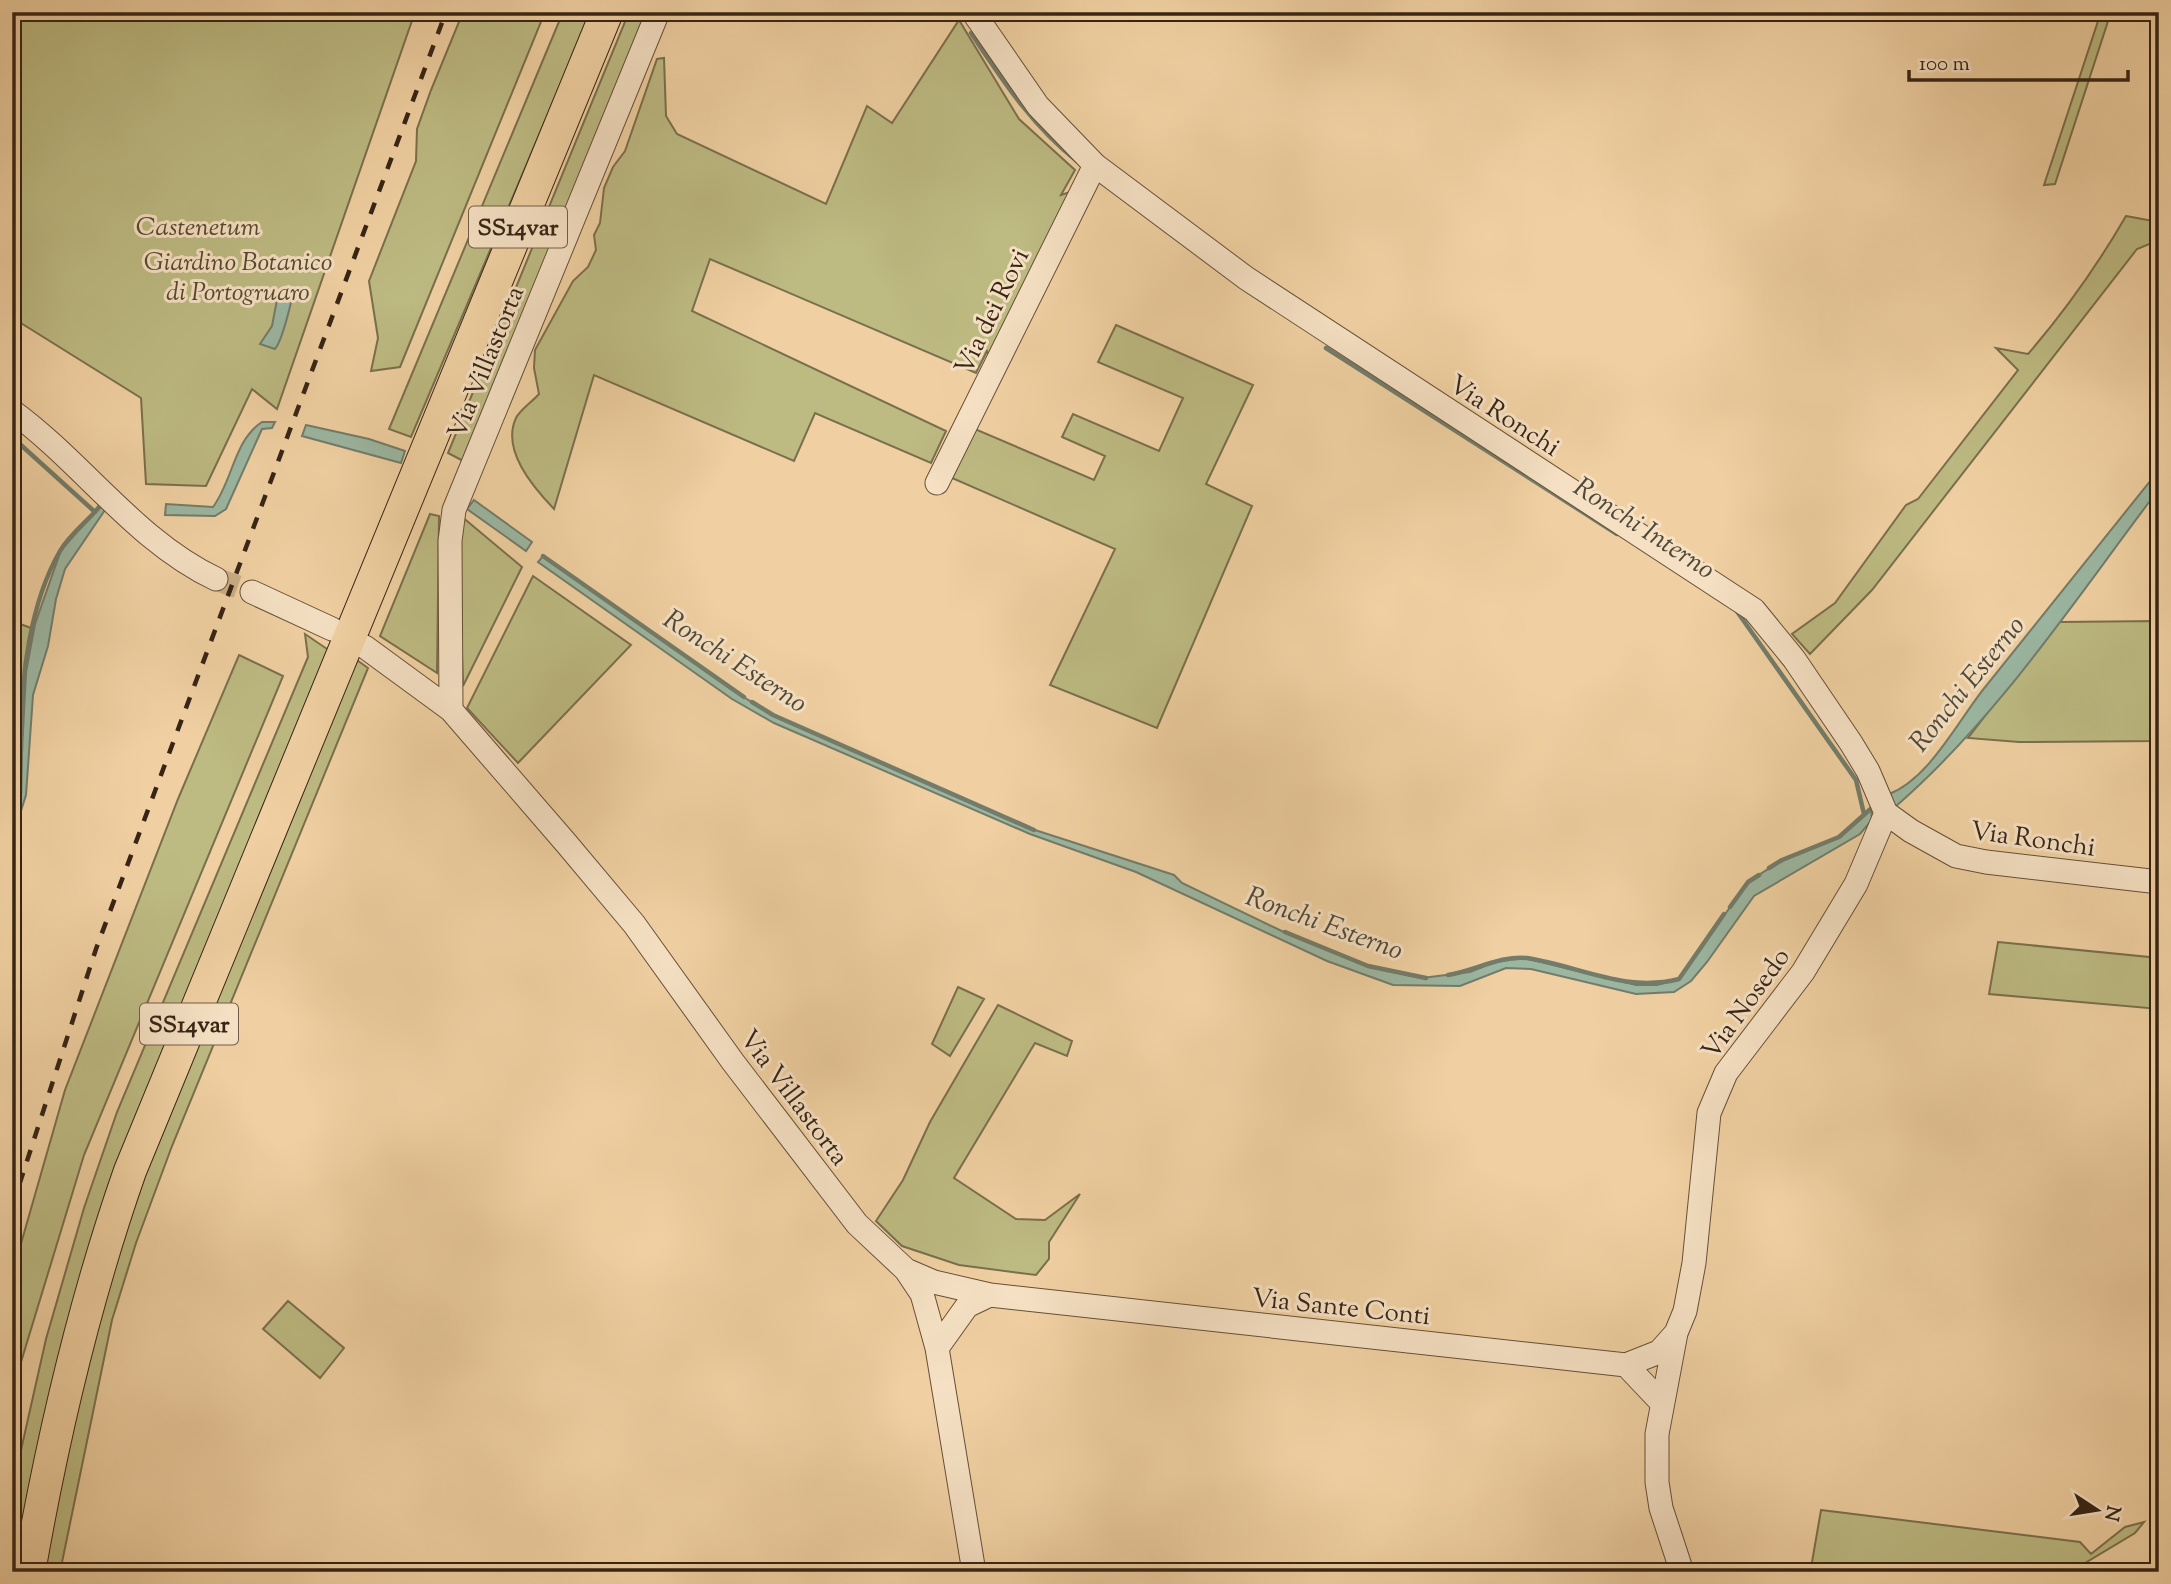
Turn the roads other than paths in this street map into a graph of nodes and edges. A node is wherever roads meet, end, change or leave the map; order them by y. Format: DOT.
graph roads {
  1 [pos="607,12"];
  2 [pos="659,12"];
  3 [pos="973,12"];
  4 [pos="1096,164"];
  5 [pos="12,411"];
  6 [pos="937,483"];
  7 [pos="211,569"];
  8 [pos="252,592"];
  9 [pos="332,629"];
  10 [pos="365,647"];
  11 [pos="451,710"];
  12 [pos="1881,804"];
  13 [pos="2159,881"];
  14 [pos="906,1270"];
  15 [pos="990,1295"];
  16 [pos="1676,1333"];
  17 [pos="937,1348"];
  18 [pos="1626,1365"];
  19 [pos="1662,1403"];
  20 [pos="29,1572"];
  21 [pos="974,1572"];
  22 [pos="1682,1572"];
  1 -- 20 [label="highway, SS14var"];
  2 -- 11 [label="street, Via Villastorta"];
  3 -- 4 [label="street, Via Ronchi"];
  4 -- 6 [label="street, Via dei Rovi"];
  4 -- 12 [label="street, Via Ronchi"];
  5 -- 7 [label="street"];
  8 -- 9 [label="street"];
  10 -- 11 [label="street, Via Villastorta"];
  11 -- 14 [label="street, Via Villastorta"];
  12 -- 13 [label="street, Via Ronchi"];
  12 -- 16 [label="street, Via Nosedo"];
  14 -- 15 [label="street, Via Sante Conti"];
  14 -- 17 [label="street, Via Villastorta"];
  15 -- 17 [label="street"];
  15 -- 18 [label="street, Via Sante Conti"];
  16 -- 18 [label="street, Via Sante Conti"];
  16 -- 19 [label="street, Via Nosedo"];
  17 -- 21 [label="street, Via Villastorta"];
  18 -- 19 [label="street"];
  19 -- 22 [label="street, Via Nosedo"];
}
